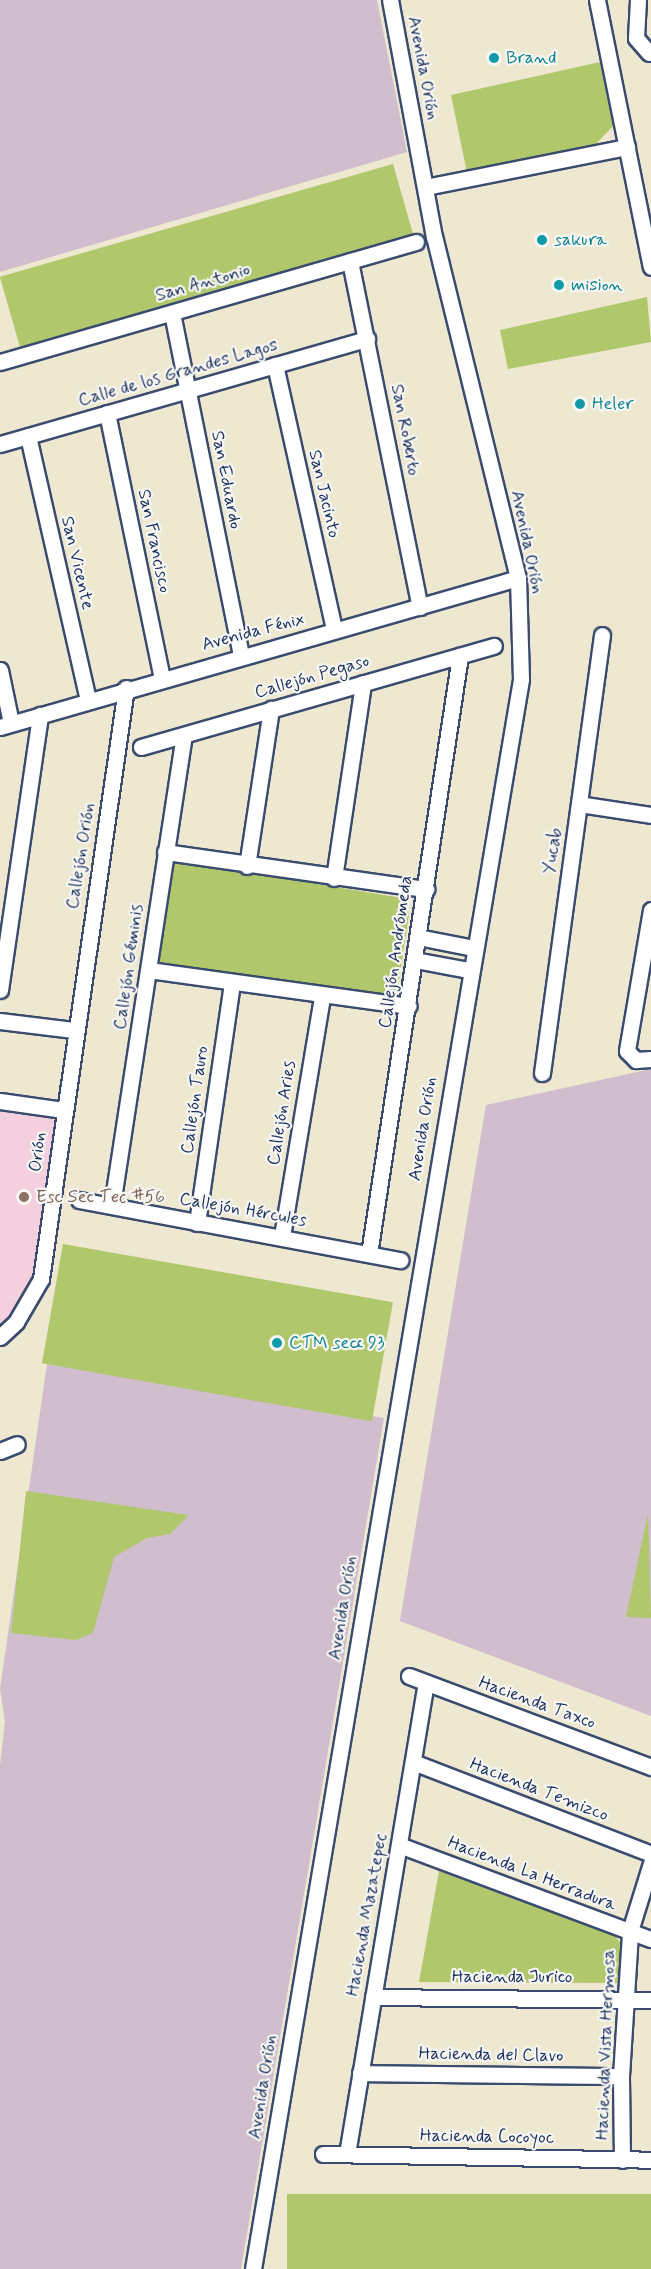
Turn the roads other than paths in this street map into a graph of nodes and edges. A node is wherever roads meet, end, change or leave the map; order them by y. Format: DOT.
graph roads {
  1 [pos="390,0"];
  2 [pos="597,0"];
  3 [pos="638,0"];
  4 [pos="649,53"];
  5 [pos="627,147"];
  6 [pos="426,187"];
  7 [pos="645,203"];
  8 [pos="416,242"];
  9 [pos="350,261"];
  10 [pos="651,267"];
  11 [pos="172,312"];
  12 [pos="367,339"];
  13 [pos="0,362"];
  14 [pos="275,365"];
  15 [pos="188,391"];
  16 [pos="107,413"];
  17 [pos="28,436"];
  18 [pos="0,444"];
  19 [pos="518,578"];
  20 [pos="420,607"];
  21 [pos="334,630"];
  22 [pos="602,635"];
  23 [pos="494,646"];
  24 [pos="241,656"];
  25 [pos="460,656"];
  26 [pos="0,670"];
  27 [pos="162,678"];
  28 [pos="363,683"];
  29 [pos="126,688"];
  30 [pos="88,700"];
  31 [pos="271,710"];
  32 [pos="40,715"];
  33 [pos="6,725"];
  34 [pos="184,735"];
  35 [pos="141,747"];
  36 [pos="579,804"];
  37 [pos="651,815"];
  38 [pos="165,852"];
  39 [pos="247,866"];
  40 [pos="333,878"];
  41 [pos="426,889"];
  42 [pos="651,910"];
  43 [pos="418,937"];
  44 [pos="473,948"];
  45 [pos="415,960"];
  46 [pos="149,970"];
  47 [pos="469,970"];
  48 [pos="232,983"];
  49 [pos="0,990"];
  50 [pos="322,996"];
  51 [pos="408,1006"];
  52 [pos="0,1021"];
  53 [pos="74,1030"];
  54 [pos="651,1059"];
  55 [pos="542,1072"];
  56 [pos="0,1101"];
  57 [pos="63,1110"];
  58 [pos="79,1200"];
  59 [pos="112,1205"];
  60 [pos="197,1223"];
  61 [pos="282,1236"];
  62 [pos="369,1254"];
  63 [pos="400,1260"];
  64 [pos="0,1337"];
  65 [pos="18,1444"];
  66 [pos="0,1450"];
  67 [pos="409,1676"];
  68 [pos="426,1683"];
  69 [pos="413,1762"];
  70 [pos="651,1767"];
  71 [pos="399,1845"];
  72 [pos="651,1854"];
  73 [pos="651,1863"];
  74 [pos="630,1931"];
  75 [pos="651,1939"];
  76 [pos="625,1996"];
  77 [pos="373,1997"];
  78 [pos="651,2000"];
  79 [pos="360,2073"];
  80 [pos="621,2076"];
  81 [pos="323,2154"];
  82 [pos="346,2154"];
  83 [pos="622,2160"];
  84 [pos="651,2160"];
  85 [pos="253,2269"];
  1 -- 6 [label="street, Avenida Orión"];
  2 -- 5 [label="street"];
  3 -- 4 [label="street"];
  5 -- 6 [label="street"];
  5 -- 7 [label="street"];
  6 -- 19 [label="street, Avenida Orión"];
  7 -- 10 [label="street"];
  8 -- 9 [label="street, San Antonio"];
  9 -- 11 [label="street, San Antonio"];
  9 -- 12 [label="street, San Roberto"];
  11 -- 13 [label="street, San Antonio"];
  11 -- 15 [label="street, San Eduardo"];
  12 -- 14 [label="street, Calle de los Grandes Lagos"];
  12 -- 20 [label="street, San Roberto"];
  14 -- 15 [label="street, Calle de los Grandes Lagos"];
  14 -- 21 [label="street, San Jacinto"];
  15 -- 16 [label="street, Calle de los Grandes Lagos"];
  15 -- 24 [label="street, San Eduardo"];
  16 -- 17 [label="street, Calle de los Grandes Lagos"];
  16 -- 27 [label="street, San Francisco"];
  17 -- 18 [label="street, Calle de los Grandes Lagos"];
  17 -- 30 [label="street, San Vicente"];
  19 -- 20 [label="street, Avenida Fénix"];
  19 -- 44 [label="street, Avenida Orión"];
  20 -- 21 [label="street, Avenida Fénix"];
  21 -- 24 [label="street, Avenida Fénix"];
  22 -- 36 [label="street, Yucab"];
  23 -- 25 [label="street, Callejón Pegaso"];
  24 -- 27 [label="street, Avenida Fénix"];
  25 -- 28 [label="street, Callejón Pegaso"];
  25 -- 41 [label="street, Callejón Andrómeda"];
  26 -- 33 [label="street"];
  27 -- 29 [label="street, Avenida Fénix"];
  28 -- 31 [label="street, Callejón Pegaso"];
  28 -- 40 [label="street"];
  29 -- 30 [label="street, Avenida Fénix"];
  29 -- 53 [label="street, Callejón Orión"];
  30 -- 32 [label="street, Avenida Fénix"];
  31 -- 34 [label="street, Callejón Pegaso"];
  31 -- 39 [label="street"];
  32 -- 33 [label="street, Avenida Fénix"];
  32 -- 49 [label="street"];
  34 -- 35 [label="street, Callejón Pegaso"];
  34 -- 38 [label="street, Callejón Géminis"];
  36 -- 37 [label="street"];
  36 -- 55 [label="street, Yucab"];
  38 -- 39 [label="street"];
  38 -- 46 [label="street, Callejón Géminis"];
  39 -- 40 [label="street"];
  40 -- 41 [label="street"];
  41 -- 43 [label="street, Callejón Andrómeda"];
  42 -- 54 [label="street"];
  43 -- 44 [label="street"];
  43 -- 45 [label="street, Callejón Andrómeda"];
  44 -- 47 [label="street, Avenida Orión"];
  45 -- 47 [label="street"];
  45 -- 51 [label="street, Callejón Andrómeda"];
  46 -- 48 [label="street"];
  46 -- 59 [label="street, Callejón Géminis"];
  47 -- 85 [label="street, Avenida Orión"];
  48 -- 50 [label="street"];
  48 -- 60 [label="street, Callejón Tauro"];
  50 -- 51 [label="street"];
  50 -- 61 [label="street, Callejón Aries"];
  51 -- 62 [label="street, Callejón Andrómeda"];
  52 -- 53 [label="street"];
  53 -- 57 [label="street, Orión"];
  56 -- 57 [label="street"];
  57 -- 64 [label="street, Orión"];
  58 -- 59 [label="street, Callejón Hércules"];
  59 -- 60 [label="street, Callejón Hércules"];
  60 -- 61 [label="street, Callejón Hércules"];
  61 -- 62 [label="street, Callejón Hércules"];
  62 -- 63 [label="street, Callejón Hércules"];
  65 -- 66 [label="street"];
  67 -- 68 [label="street, Hacienda Taxco"];
  68 -- 69 [label="street, Hacienda Mazatepec"];
  68 -- 70 [label="street, Hacienda Taxco"];
  69 -- 71 [label="street, Hacienda Mazatepec"];
  69 -- 72 [label="street, Hacienda Temizco"];
  71 -- 74 [label="street, Hacienda La Herradura"];
  71 -- 77 [label="street, Hacienda Mazatepec"];
  73 -- 74 [label="street, Hacienda Vista Hermosa"];
  74 -- 75 [label="street, Hacienda La Herradura"];
  74 -- 76 [label="street, Hacienda Vista Hermosa"];
  76 -- 77 [label="street, Hacienda Jurico"];
  76 -- 78 [label="street, Hacienda Jurico"];
  76 -- 80 [label="street, Hacienda Vista Hermosa"];
  77 -- 79 [label="street, Hacienda Mazatepec"];
  79 -- 80 [label="street, Hacienda del Clavo"];
  79 -- 82 [label="street, Hacienda Mazatepec"];
  80 -- 83 [label="street, Hacienda Vista Hermosa"];
  81 -- 82 [label="street, Hacienda Cocoyoc"];
  82 -- 83 [label="street, Hacienda Cocoyoc"];
  83 -- 84 [label="street, Hacienda Cocoyoc"];
}
